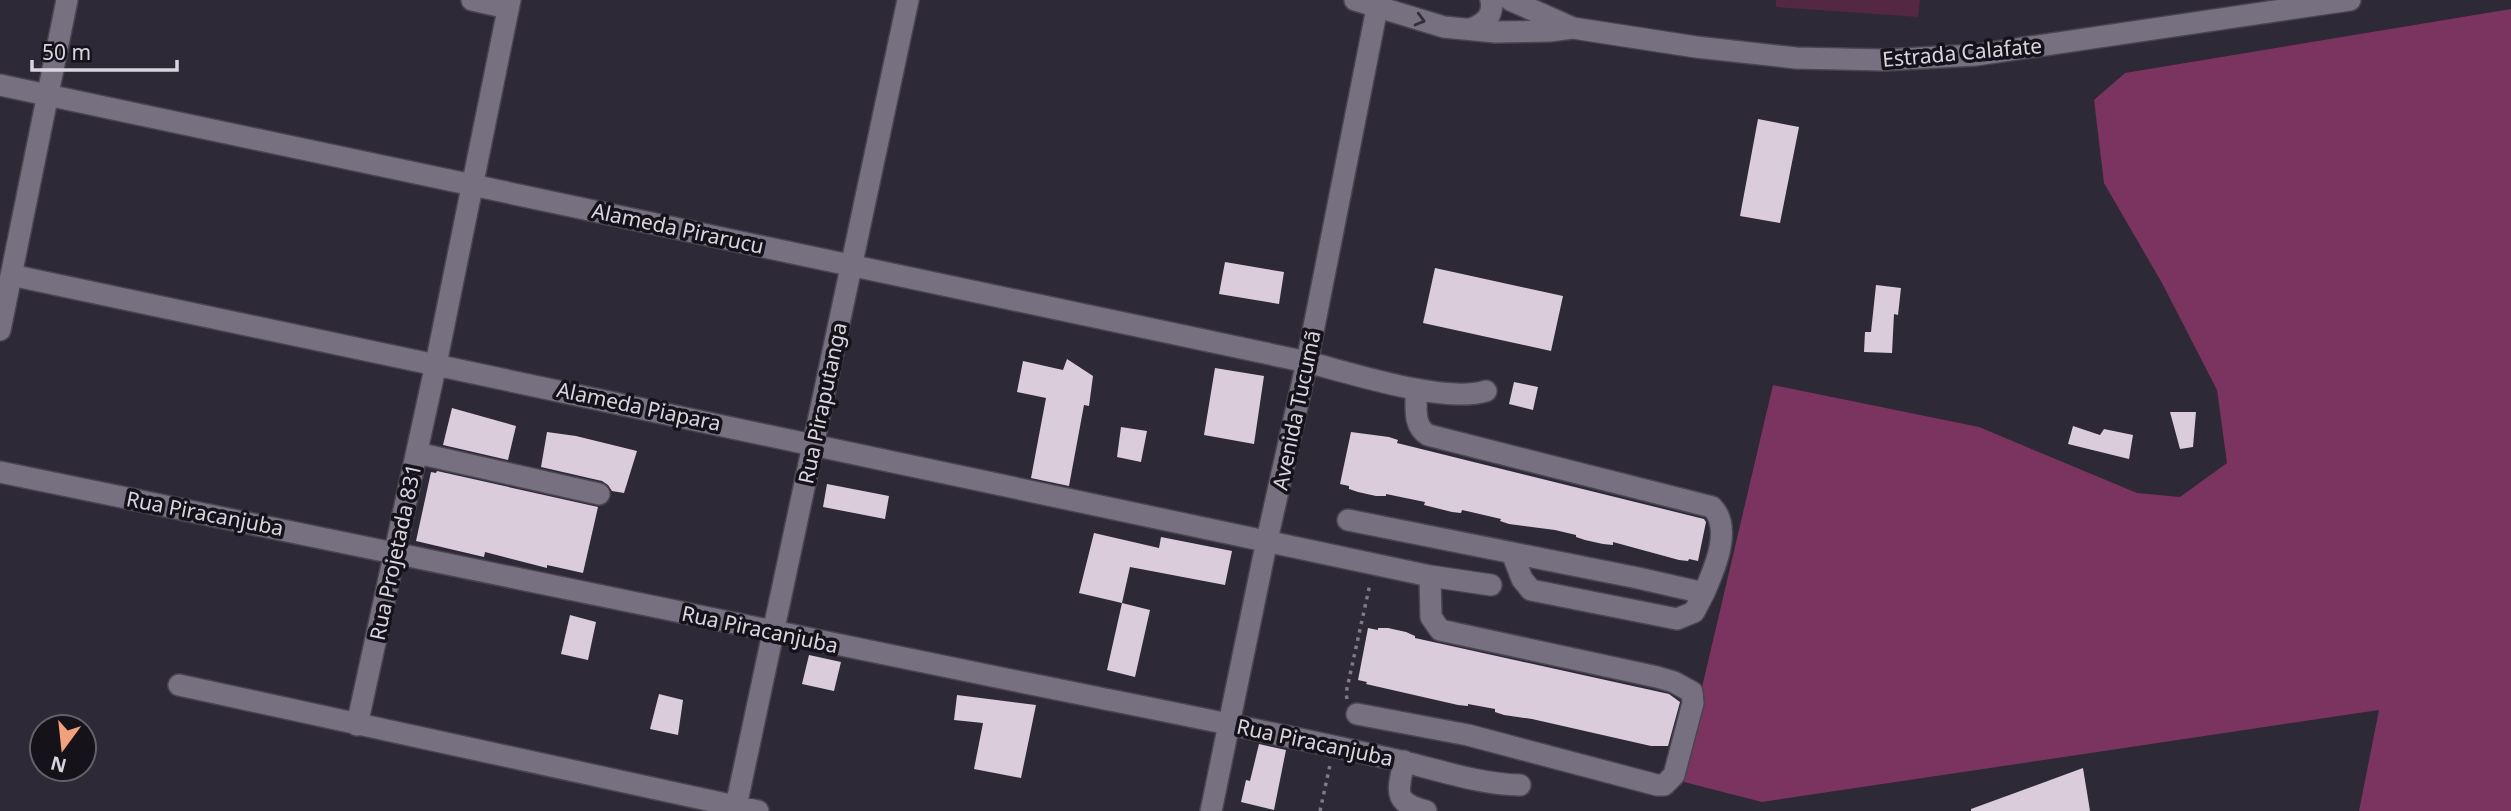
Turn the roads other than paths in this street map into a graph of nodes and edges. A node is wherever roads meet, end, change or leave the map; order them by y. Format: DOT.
graph roads {
  1 [pos="67,0"];
  2 [pos="472,0"];
  3 [pos="908,0"];
  4 [pos="1355,0"];
  5 [pos="1491,0"];
  6 [pos="1510,0"];
  7 [pos="2350,0"];
  8 [pos="509,4"];
  9 [pos="1376,4"];
  10 [pos="1471,29"];
  11 [pos="1573,29"];
  12 [pos="0,85"];
  13 [pos="48,94"];
  14 [pos="472,184"];
  15 [pos="851,265"];
  16 [pos="11,275"];
  17 [pos="0,330"];
  18 [pos="1307,362"];
  19 [pos="436,363"];
  20 [pos="1416,388"];
  21 [pos="1486,391"];
  22 [pos="814,443"];
  23 [pos="417,453"];
  24 [pos="0,472"];
  25 [pos="599,495"];
  26 [pos="1348,520"];
  27 [pos="1267,540"];
  28 [pos="396,551"];
  29 [pos="1512,553"];
  30 [pos="1430,576"];
  31 [pos="1491,585"];
  32 [pos="1704,593"];
  33 [pos="772,632"];
  34 [pos="179,685"];
  35 [pos="1357,714"];
  36 [pos="1230,724"];
  37 [pos="357,725"];
  38 [pos="1404,761"];
  39 [pos="1520,785"];
  40 [pos="735,809"];
  41 [pos="758,811"];
  42 [pos="1211,811"];
  43 [pos="1426,811"];
  1 -- 13 [label="street"];
  2 -- 8 [label="street"];
  3 -- 15 [label="street, Rua Piraputanga"];
  4 -- 9 [label="street, Estrada Calafate"];
  5 -- 10 [label="street"];
  6 -- 11 [label="street, Estrada Calafate"];
  7 -- 11 [label="street, Estrada Calafate"];
  8 -- 14 [label="street, Rua Projetada 831"];
  9 -- 10 [label="street, Estrada Calafate, one-way"];
  9 -- 18 [label="street, Avenida Tucumã"];
  10 -- 11 [label="street, Estrada Calafate"];
  12 -- 13 [label="street, Alameda Pirarucu"];
  13 -- 14 [label="street, Alameda Pirarucu"];
  13 -- 16 [label="street"];
  14 -- 15 [label="street, Alameda Pirarucu"];
  14 -- 19 [label="street, Rua Projetada 831"];
  15 -- 18 [label="street, Alameda Pirarucu"];
  15 -- 22 [label="street, Rua Piraputanga"];
  16 -- 17 [label="street"];
  16 -- 19 [label="street, Alameda Piapara"];
  18 -- 20 [label="street"];
  18 -- 27 [label="street, Avenida Tucumã"];
  19 -- 22 [label="street, Alameda Piapara"];
  19 -- 23 [label="street, Rua Projetada 831"];
  20 -- 21 [label="street"];
  20 -- 32 [label="street"];
  22 -- 27 [label="street, Alameda Piapara"];
  22 -- 33 [label="street, Rua Piraputanga"];
  23 -- 25 [label="street"];
  23 -- 28 [label="street, Rua Projetada 831"];
  24 -- 28 [label="street, Rua Piracanjuba"];
  26 -- 29 [label="street"];
  27 -- 30 [label="street, Alameda Piapara"];
  27 -- 36 [label="street, Avenida Tucumã"];
  28 -- 33 [label="street, Rua Piracanjuba"];
  28 -- 37 [label="street, Rua Projetada 831"];
  29 -- 32 [label="street"];
  29 -- 32 [label="street"];
  30 -- 31 [label="street, Alameda Piapara"];
  30 -- 35 [label="street"];
  33 -- 36 [label="street, Rua Piracanjuba"];
  33 -- 40 [label="street, Rua Piraputanga"];
  34 -- 37 [label="street"];
  36 -- 38 [label="street, Rua Piracanjuba"];
  36 -- 42 [label="street, Avenida Tucumã"];
  37 -- 40 [label="street"];
  38 -- 39 [label="street, Rua Piracanjuba"];
  38 -- 43 [label="street"];
  40 -- 41 [label="street"];
}
